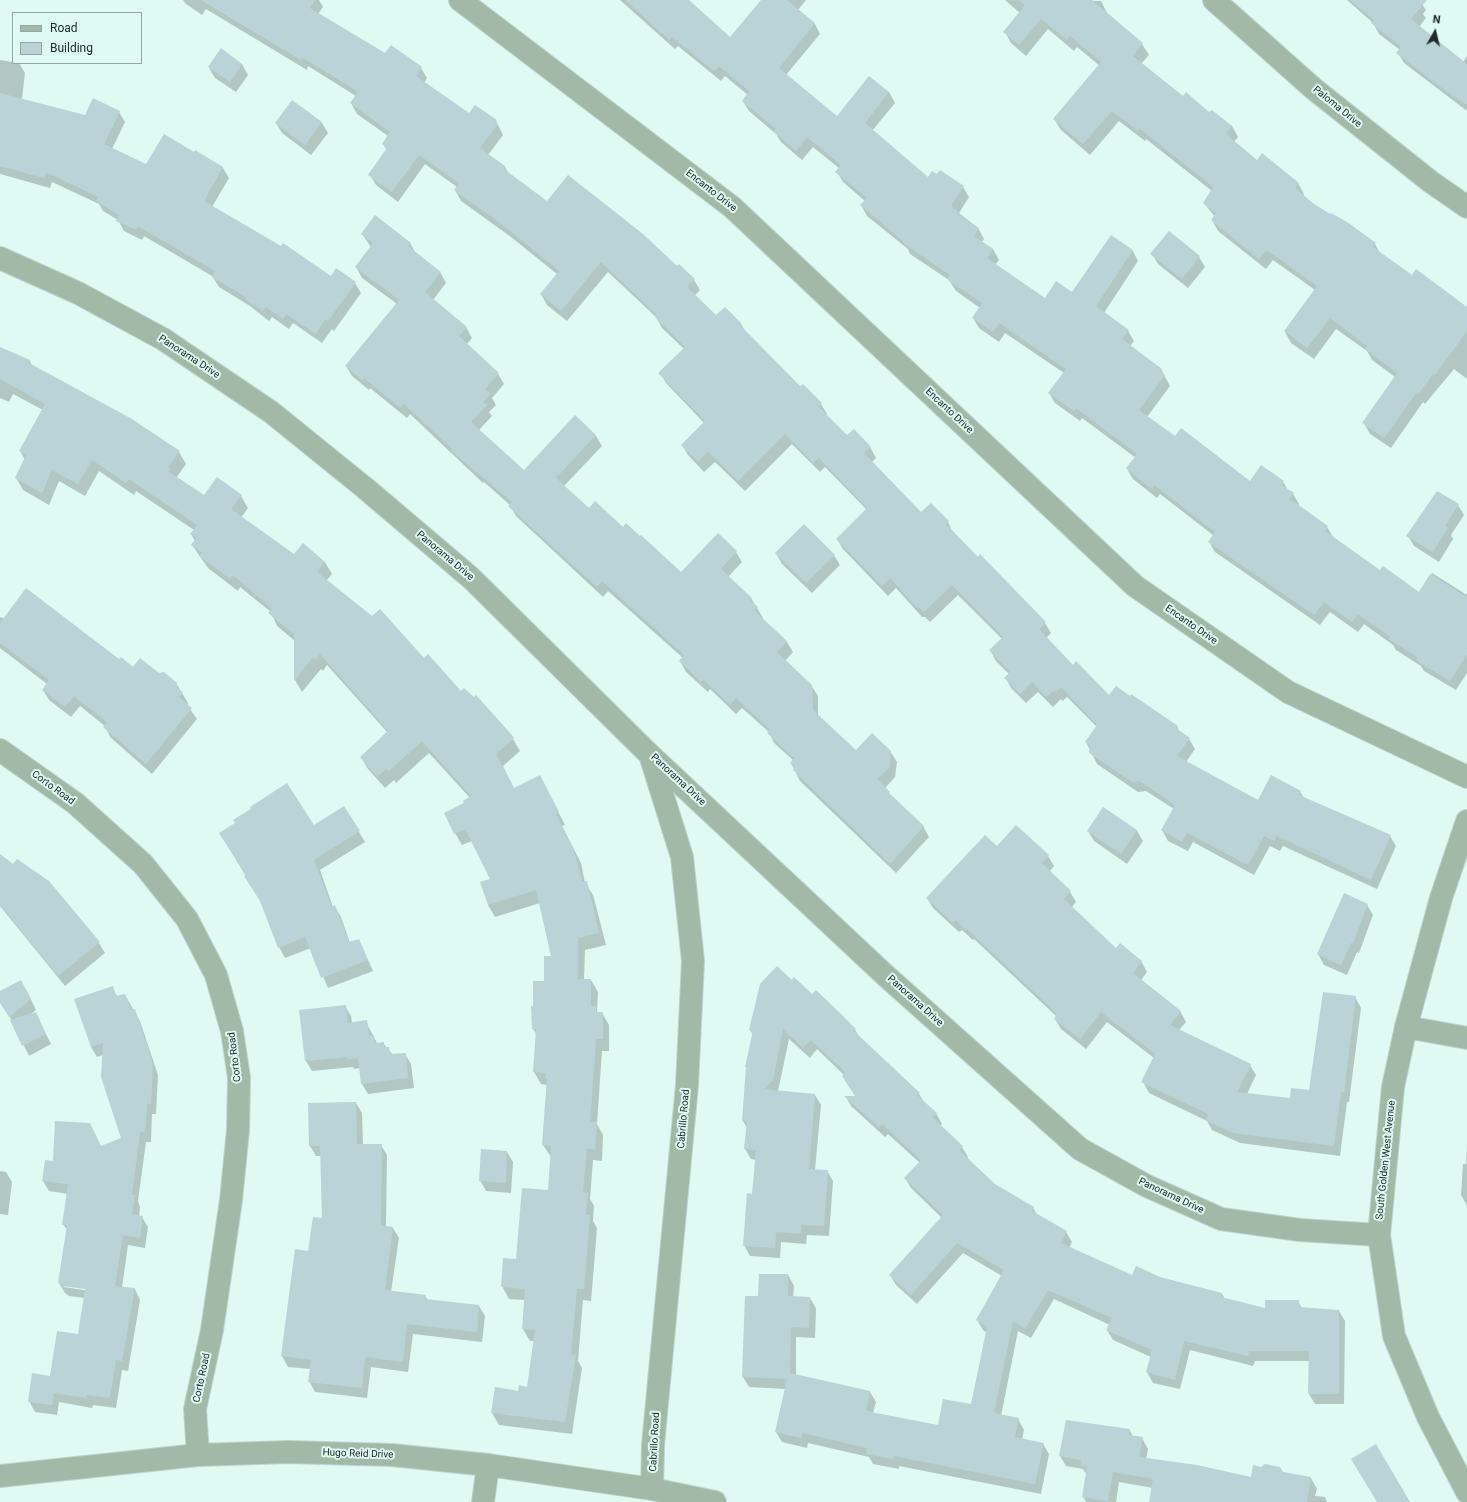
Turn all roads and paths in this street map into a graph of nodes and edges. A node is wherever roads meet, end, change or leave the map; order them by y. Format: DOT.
graph roads {
  1 [pos="460,0"];
  2 [pos="1214,0"];
  3 [pos="1467,207"];
  4 [pos="0,258"];
  5 [pos="0,750"];
  6 [pos="649,754"];
  7 [pos="1467,777"];
  8 [pos="1467,821"];
  9 [pos="1406,1027"];
  10 [pos="1467,1038"];
  11 [pos="1379,1235"];
  12 [pos="198,1455"];
  13 [pos="488,1464"];
  14 [pos="0,1476"];
  15 [pos="652,1488"];
  16 [pos="1467,1492"];
  17 [pos="483,1502"];
  18 [pos="714,1502"];
  1 -- 7 [label="street, Encanto Drive"];
  2 -- 3 [label="street, Paloma Drive"];
  4 -- 6 [label="street, Panorama Drive"];
  5 -- 12 [label="street, Corto Road"];
  6 -- 11 [label="street, Panorama Drive"];
  6 -- 15 [label="street, Cabrillo Road"];
  8 -- 9 [label="street, South Golden West Avenue"];
  9 -- 10 [label="street"];
  9 -- 11 [label="street, South Golden West Avenue"];
  11 -- 16 [label="street, South Golden West Avenue"];
  12 -- 13 [label="street, Hugo Reid Drive"];
  12 -- 14 [label="street, Hugo Reid Drive"];
  13 -- 15 [label="street, Hugo Reid Drive"];
  13 -- 17 [label="street"];
  15 -- 18 [label="street, Hugo Reid Drive"];
}
